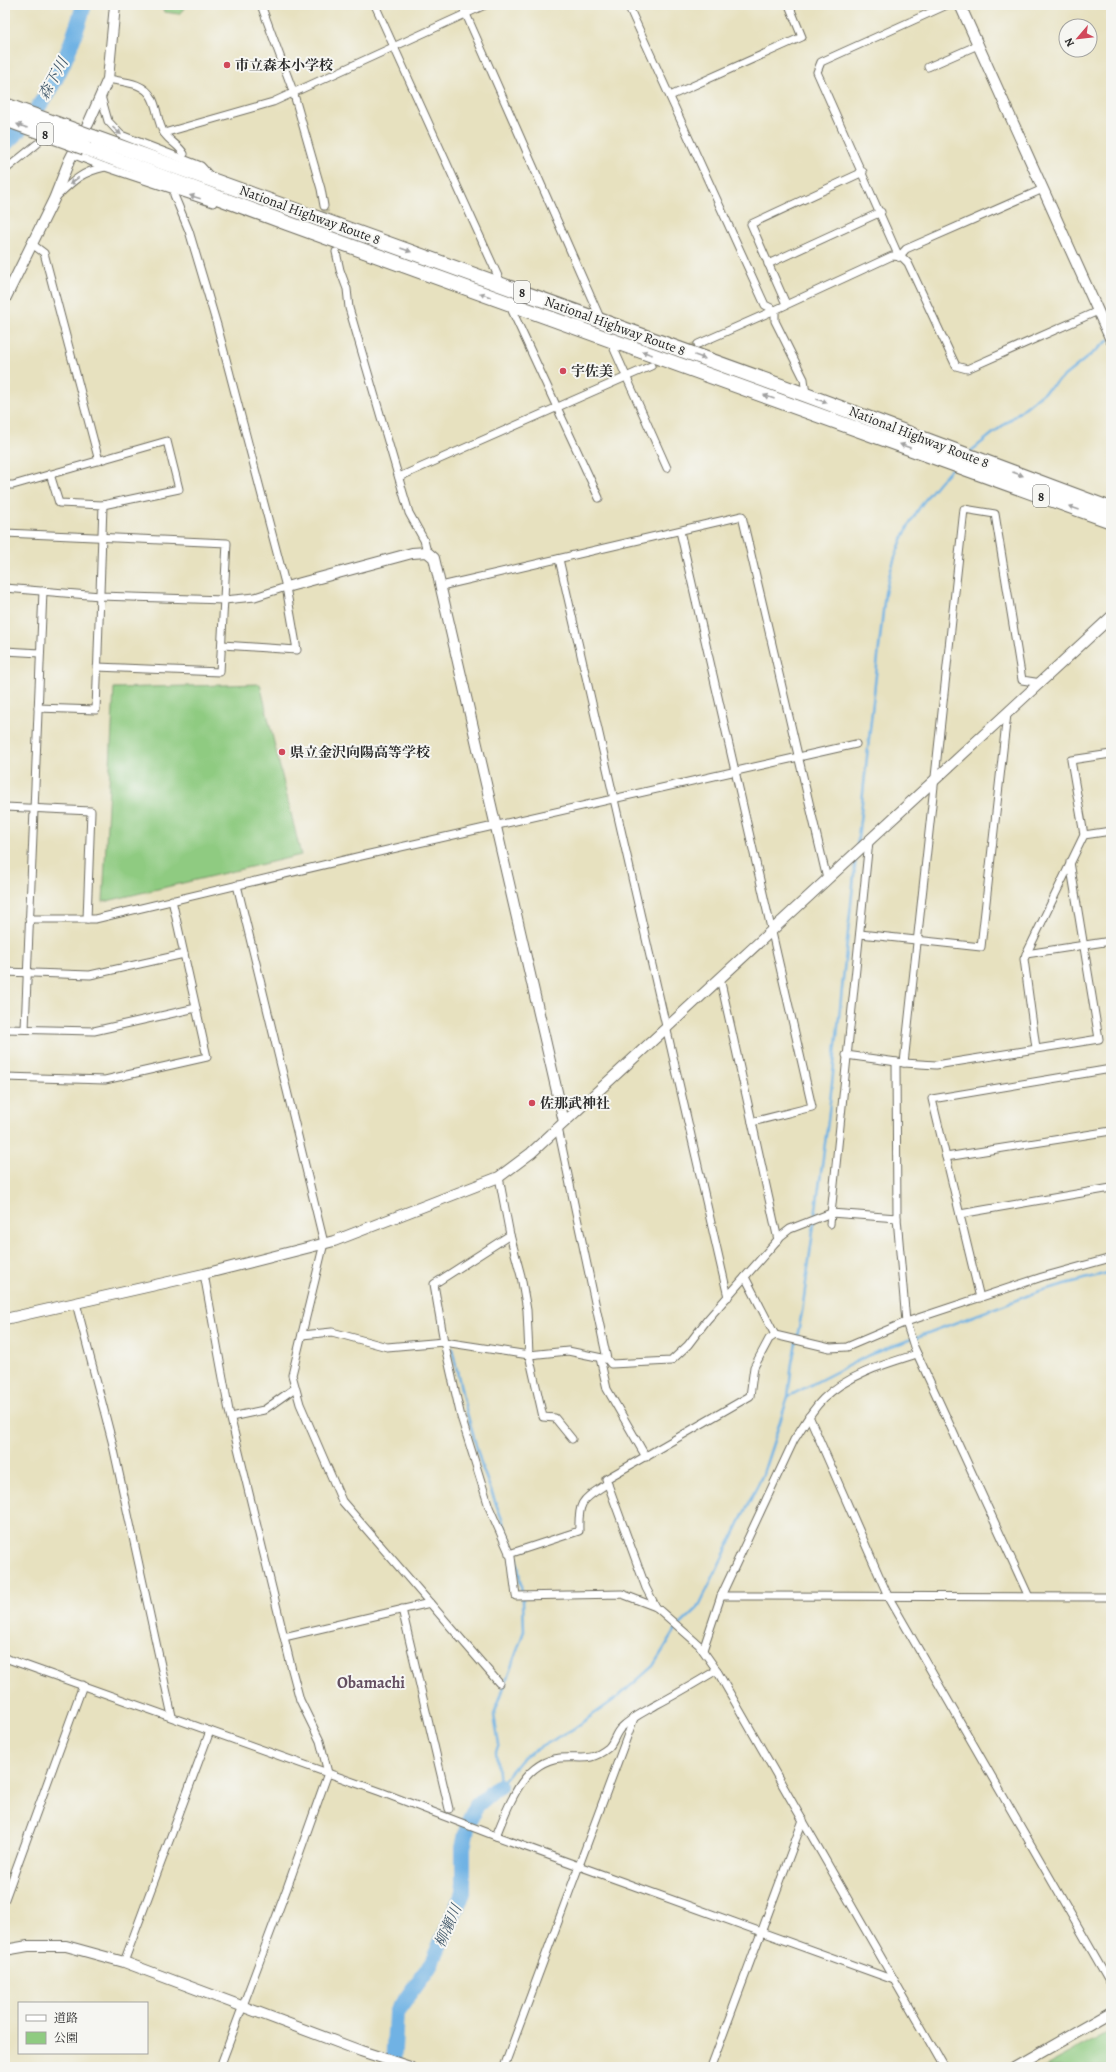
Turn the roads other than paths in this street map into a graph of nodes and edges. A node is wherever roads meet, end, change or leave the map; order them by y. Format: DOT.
graph roads {
  1 [pos="115,5"];
  2 [pos="261,5"];
  3 [pos="375,5"];
  4 [pos="462,5"];
  5 [pos="485,5"];
  6 [pos="628,5"];
  7 [pos="788,5"];
  8 [pos="947,5"];
  9 [pos="960,5"];
  10 [pos="466,13"];
  11 [pos="978,45"];
  12 [pos="394,46"];
  13 [pos="928,67"];
  14 [pos="108,79"];
  15 [pos="293,91"];
  16 [pos="101,96"];
  17 [pos="670,96"];
  18 [pos="5,105"];
  19 [pos="5,119"];
  20 [pos="164,133"];
  21 [pos="89,143"];
  22 [pos="37,144"];
  23 [pos="72,154"];
  24 [pos="184,154"];
  25 [pos="105,168"];
  26 [pos="5,170"];
  27 [pos="863,172"];
  28 [pos="215,181"];
  29 [pos="1043,189"];
  30 [pos="174,195"];
  31 [pos="54,199"];
  32 [pos="324,206"];
  33 [pos="881,212"];
  34 [pos="287,223"];
  35 [pos="32,244"];
  36 [pos="336,252"];
  37 [pos="899,257"];
  38 [pos="768,264"];
  39 [pos="502,285"];
  40 [pos="5,299"];
  41 [pos="509,303"];
  42 [pos="786,304"];
  43 [pos="775,310"];
  44 [pos="1098,311"];
  45 [pos="602,321"];
  46 [pos="1109,330"];
  47 [pos="609,339"];
  48 [pos="698,344"];
  49 [pos="651,366"];
  50 [pos="626,377"];
  51 [pos="806,395"];
  52 [pos="557,407"];
  53 [pos="98,460"];
  54 [pos="667,468"];
  55 [pos="50,474"];
  56 [pos="399,477"];
  57 [pos="5,485"];
  58 [pos="599,498"];
  59 [pos="103,505"];
  60 [pos="1111,509"];
  61 [pos="1111,521"];
  62 [pos="680,530"];
  63 [pos="5,533"];
  64 [pos="102,537"];
  65 [pos="427,552"];
  66 [pos="559,558"];
  67 [pos="441,586"];
  68 [pos="286,587"];
  69 [pos="5,588"];
  70 [pos="43,591"];
  71 [pos="100,596"];
  72 [pos="224,600"];
  73 [pos="1111,617"];
  74 [pos="222,645"];
  75 [pos="5,651"];
  76 [pos="40,653"];
  77 [pos="97,667"];
  78 [pos="1041,683"];
  79 [pos="38,708"];
  80 [pos="1007,714"];
  81 [pos="856,744"];
  82 [pos="1111,754"];
  83 [pos="800,756"];
  84 [pos="736,771"];
  85 [pos="934,780"];
  86 [pos="613,799"];
  87 [pos="5,807"];
  88 [pos="34,808"];
  89 [pos="495,825"];
  90 [pos="1111,831"];
  91 [pos="1084,835"];
  92 [pos="868,842"];
  93 [pos="1070,862"];
  94 [pos="827,879"];
  95 [pos="238,885"];
  96 [pos="172,900"];
  97 [pos="29,919"];
  98 [pos="87,919"];
  99 [pos="773,930"];
  100 [pos="860,934"];
  101 [pos="918,941"];
  102 [pos="1111,941"];
  103 [pos="1084,945"];
  104 [pos="184,954"];
  105 [pos="1026,954"];
  106 [pos="5,972"];
  107 [pos="27,973"];
  108 [pos="720,978"];
  109 [pos="196,1008"];
  110 [pos="5,1029"];
  111 [pos="25,1029"];
  112 [pos="665,1029"];
  113 [pos="1036,1048"];
  114 [pos="846,1055"];
  115 [pos="896,1062"];
  116 [pos="904,1063"];
  117 [pos="1111,1069"];
  118 [pos="5,1077"];
  119 [pos="752,1122"];
  120 [pos="561,1125"];
  121 [pos="1111,1131"];
  122 [pos="946,1158"];
  123 [pos="498,1177"];
  124 [pos="1111,1188"];
  125 [pos="829,1214"];
  126 [pos="960,1214"];
  127 [pos="897,1218"];
  128 [pos="830,1224"];
  129 [pos="510,1235"];
  130 [pos="778,1240"];
  131 [pos="324,1243"];
  132 [pos="1111,1258"];
  133 [pos="204,1274"];
  134 [pos="745,1277"];
  135 [pos="728,1297"];
  136 [pos="980,1298"];
  137 [pos="76,1303"];
  138 [pos="5,1319"];
  139 [pos="906,1324"];
  140 [pos="302,1334"];
  141 [pos="777,1336"];
  142 [pos="444,1342"];
  143 [pos="916,1350"];
  144 [pos="529,1355"];
  145 [pos="603,1358"];
  146 [pos="295,1388"];
  147 [pos="809,1416"];
  148 [pos="231,1417"];
  149 [pos="572,1439"];
  150 [pos="646,1457"];
  151 [pos="608,1483"];
  152 [pos="510,1554"];
  153 [pos="721,1596"];
  154 [pos="888,1596"];
  155 [pos="1029,1597"];
  156 [pos="1111,1597"];
  157 [pos="430,1603"];
  158 [pos="402,1609"];
  159 [pos="658,1609"];
  160 [pos="284,1637"];
  161 [pos="703,1650"];
  162 [pos="5,1658"];
  163 [pos="717,1670"];
  164 [pos="499,1683"];
  165 [pos="83,1685"];
  166 [pos="172,1716"];
  167 [pos="634,1718"];
  168 [pos="210,1731"];
  169 [pos="328,1773"];
  170 [pos="449,1809"];
  171 [pos="803,1820"];
  172 [pos="494,1836"];
  173 [pos="579,1867"];
  174 [pos="5,1899"];
  175 [pos="761,1932"];
  176 [pos="5,1950"];
  177 [pos="124,1962"];
  178 [pos="894,1980"];
  179 [pos="1111,1984"];
  180 [pos="242,2006"];
  181 [pos="1111,2012"];
  182 [pos="220,2067"];
  183 [pos="410,2067"];
  184 [pos="504,2067"];
  185 [pos="711,2067"];
  186 [pos="944,2067"];
  187 [pos="1015,2067"];
  1 -- 14 [label="street"];
  2 -- 15 [label="street"];
  3 -- 12 [label="street"];
  4 -- 10 [label="street"];
  5 -- 10 [label="street"];
  6 -- 17 [label="street"];
  7 -- 17 [label="street"];
  8 -- 27 [label="street"];
  9 -- 11 [label="street"];
  10 -- 12 [label="street"];
  10 -- 45 [label="street"];
  11 -- 13 [label="street"];
  11 -- 29 [label="street"];
  12 -- 15 [label="street"];
  12 -- 39 [label="street"];
  14 -- 16 [label="street"];
  14 -- 20 [label="street"];
  15 -- 20 [label="street"];
  15 -- 32 [label="street"];
  16 -- 23 [label="street"];
  16 -- 28 [label="street, one-way"];
  17 -- 43 [label="street"];
  18 -- 21 [label="highway, National Highway Route 8 / 8, bridge"];
  21 -- 19 [label="highway, National Highway Route 8 / 8, one-way, bridge"];
  20 -- 24 [label="street"];
  21 -- 28 [label="highway, National Highway Route 8 / 8"];
  21 -- 34 [label="highway, National Highway Route 8 / 8"];
  22 -- 26 [label="street"];
  23 -- 25 [label="street"];
  23 -- 31 [label="street"];
  25 -- 31 [label="street, one-way"];
  34 -- 25 [label="street, one-way"];
  27 -- 33 [label="street"];
  27 -- 38 [label="street"];
  28 -- 39 [label="highway, National Highway Route 8 / 8, one-way"];
  29 -- 37 [label="street"];
  29 -- 44 [label="street"];
  30 -- 68 [label="street"];
  31 -- 35 [label="street"];
  33 -- 37 [label="street"];
  33 -- 38 [label="street"];
  41 -- 34 [label="highway, National Highway Route 8 / 8, one-way"];
  35 -- 40 [label="street"];
  35 -- 53 [label="street"];
  36 -- 56 [label="street"];
  37 -- 42 [label="street"];
  37 -- 44 [label="street"];
  38 -- 42 [label="street"];
  39 -- 45 [label="highway, National Highway Route 8 / 8"];
  41 -- 47 [label="highway, National Highway Route 8 / 8"];
  41 -- 52 [label="street"];
  42 -- 43 [label="street"];
  43 -- 48 [label="street"];
  43 -- 51 [label="street"];
  44 -- 46 [label="street"];
  45 -- 51 [label="highway, National Highway Route 8 / 8, one-way"];
  47 -- 50 [label="street"];
  61 -- 47 [label="highway, National Highway Route 8 / 8, one-way"];
  49 -- 50 [label="street"];
  50 -- 52 [label="street"];
  50 -- 54 [label="street"];
  51 -- 60 [label="highway, National Highway Route 8 / 8, one-way"];
  52 -- 56 [label="street"];
  52 -- 58 [label="street"];
  53 -- 55 [label="street"];
  53 -- 59 [label="street"];
  55 -- 57 [label="street"];
  55 -- 59 [label="street"];
  56 -- 65 [label="street"];
  59 -- 64 [label="street"];
  62 -- 66 [label="street"];
  62 -- 83 [label="street"];
  62 -- 84 [label="street"];
  63 -- 64 [label="street"];
  64 -- 71 [label="street"];
  64 -- 72 [label="street"];
  65 -- 67 [label="street"];
  65 -- 68 [label="street"];
  66 -- 67 [label="street"];
  66 -- 86 [label="street"];
  67 -- 89 [label="street"];
  68 -- 72 [label="street"];
  68 -- 74 [label="street"];
  69 -- 70 [label="street"];
  70 -- 71 [label="street"];
  70 -- 76 [label="street"];
  71 -- 72 [label="street"];
  71 -- 77 [label="street"];
  72 -- 74 [label="street"];
  73 -- 78 [label="street"];
  74 -- 77 [label="street"];
  75 -- 76 [label="street"];
  76 -- 79 [label="street"];
  77 -- 79 [label="street"];
  78 -- 80 [label="street"];
  78 -- 85 [label="street"];
  79 -- 88 [label="street"];
  80 -- 85 [label="street"];
  80 -- 101 [label="street"];
  81 -- 83 [label="street"];
  82 -- 91 [label="street"];
  83 -- 84 [label="street"];
  83 -- 94 [label="street"];
  84 -- 86 [label="street"];
  84 -- 99 [label="street"];
  85 -- 92 [label="street"];
  85 -- 101 [label="street"];
  86 -- 89 [label="street"];
  86 -- 112 [label="street"];
  87 -- 88 [label="street"];
  88 -- 97 [label="street"];
  88 -- 98 [label="street"];
  89 -- 95 [label="street"];
  89 -- 120 [label="street"];
  90 -- 91 [label="street"];
  91 -- 93 [label="street"];
  92 -- 94 [label="street"];
  92 -- 100 [label="street"];
  93 -- 103 [label="street"];
  93 -- 105 [label="street"];
  94 -- 99 [label="street"];
  95 -- 96 [label="street"];
  95 -- 131 [label="street"];
  96 -- 98 [label="street"];
  96 -- 104 [label="street"];
  97 -- 98 [label="street"];
  97 -- 107 [label="street"];
  99 -- 108 [label="street"];
  99 -- 119 [label="street"];
  100 -- 101 [label="street"];
  100 -- 114 [label="street"];
  101 -- 116 [label="street"];
  102 -- 103 [label="street"];
  103 -- 105 [label="street"];
  103 -- 113 [label="street"];
  104 -- 107 [label="street"];
  104 -- 109 [label="street"];
  105 -- 113 [label="street"];
  106 -- 107 [label="street"];
  107 -- 111 [label="street"];
  108 -- 112 [label="street"];
  108 -- 119 [label="street"];
  109 -- 111 [label="street"];
  109 -- 118 [label="street"];
  110 -- 111 [label="street"];
  112 -- 120 [label="street"];
  112 -- 135 [label="street"];
  113 -- 116 [label="street"];
  114 -- 115 [label="street"];
  114 -- 125 [label="street"];
  115 -- 116 [label="street"];
  115 -- 127 [label="street"];
  117 -- 122 [label="street"];
  119 -- 130 [label="street"];
  120 -- 123 [label="street"];
  120 -- 145 [label="street"];
  121 -- 122 [label="street"];
  122 -- 126 [label="street"];
  123 -- 129 [label="street"];
  123 -- 131 [label="street"];
  124 -- 126 [label="street"];
  125 -- 127 [label="street"];
  125 -- 128 [label="street"];
  125 -- 130 [label="street"];
  126 -- 136 [label="street"];
  127 -- 139 [label="street"];
  129 -- 142 [label="street"];
  129 -- 144 [label="street"];
  130 -- 134 [label="street"];
  131 -- 133 [label="street"];
  131 -- 140 [label="street"];
  132 -- 136 [label="street"];
  133 -- 137 [label="street"];
  133 -- 148 [label="street"];
  134 -- 135 [label="street"];
  134 -- 141 [label="street"];
  135 -- 145 [label="street"];
  136 -- 139 [label="street"];
  137 -- 138 [label="street"];
  137 -- 166 [label="street"];
  139 -- 141 [label="street"];
  139 -- 143 [label="street"];
  140 -- 142 [label="street"];
  140 -- 146 [label="street"];
  141 -- 150 [label="street"];
  142 -- 144 [label="street"];
  142 -- 152 [label="street"];
  143 -- 147 [label="street"];
  143 -- 155 [label="street"];
  144 -- 145 [label="street"];
  144 -- 149 [label="street"];
  145 -- 150 [label="street"];
  146 -- 148 [label="street"];
  146 -- 157 [label="street"];
  147 -- 153 [label="street"];
  147 -- 154 [label="street"];
  148 -- 160 [label="street"];
  150 -- 151 [label="street"];
  151 -- 152 [label="street"];
  151 -- 159 [label="street"];
  152 -- 159 [label="street"];
  153 -- 154 [label="street"];
  153 -- 161 [label="street"];
  154 -- 155 [label="street"];
  154 -- 179 [label="street"];
  155 -- 156 [label="street"];
  157 -- 158 [label="street"];
  157 -- 164 [label="street"];
  158 -- 160 [label="street"];
  158 -- 170 [label="street"];
  159 -- 161 [label="street"];
  160 -- 169 [label="street"];
  161 -- 163 [label="street"];
  162 -- 165 [label="street"];
  163 -- 167 [label="street"];
  163 -- 171 [label="street"];
  165 -- 166 [label="street"];
  165 -- 174 [label="street"];
  166 -- 168 [label="street"];
  167 -- 172 [label="street"];
  167 -- 173 [label="street"];
  168 -- 169 [label="street"];
  168 -- 177 [label="street"];
  169 -- 172 [label="street"];
  169 -- 180 [label="street"];
  171 -- 175 [label="street"];
  171 -- 178 [label="street"];
  172 -- 173 [label="street"];
  173 -- 175 [label="street"];
  173 -- 184 [label="street"];
  175 -- 178 [label="street"];
  175 -- 185 [label="street"];
  176 -- 177 [label="street"];
  177 -- 180 [label="street"];
  178 -- 186 [label="street"];
  180 -- 182 [label="street"];
  180 -- 183 [label="street"];
  181 -- 187 [label="street"];
}
